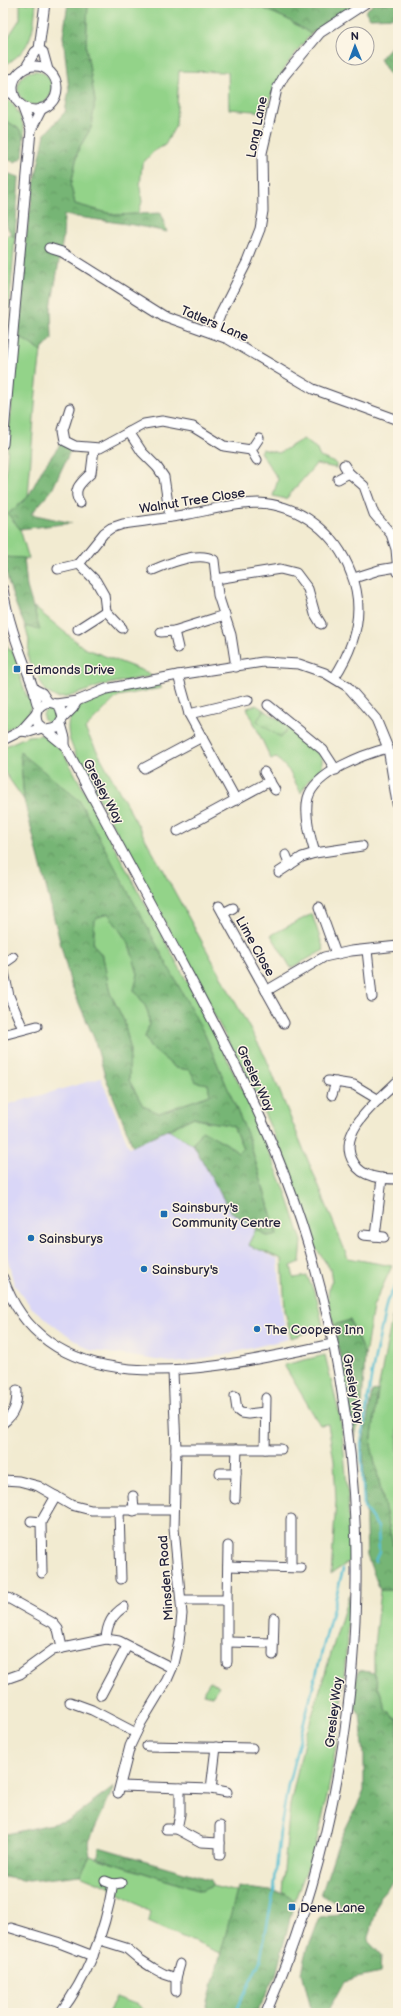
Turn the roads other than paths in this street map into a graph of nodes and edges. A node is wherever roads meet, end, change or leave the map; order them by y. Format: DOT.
graph roads {
  1 [pos="45,3"];
  2 [pos="366,3"];
  3 [pos="40,49"];
  4 [pos="26,67"];
  5 [pos="48,70"];
  6 [pos="14,78"];
  7 [pos="3,80"];
  8 [pos="3,91"];
  9 [pos="14,94"];
  10 [pos="22,106"];
  11 [pos="42,108"];
  12 [pos="31,130"];
  13 [pos="49,248"];
  14 [pos="213,334"];
  15 [pos="70,408"];
  16 [pos="398,420"];
  17 [pos="129,432"];
  18 [pos="259,438"];
  19 [pos="3,444"];
  20 [pos="94,449"];
  21 [pos="252,450"];
  22 [pos="257,460"];
  23 [pos="344,465"];
  24 [pos="349,473"];
  25 [pos="338,479"];
  26 [pos="80,503"];
  27 [pos="170,517"];
  28 [pos="79,564"];
  29 [pos="58,569"];
  30 [pos="397,569"];
  31 [pos="153,570"];
  32 [pos="354,578"];
  33 [pos="216,579"];
  34 [pos="3,589"];
  35 [pos="106,611"];
  36 [pos="315,614"];
  37 [pos="225,615"];
  38 [pos="306,618"];
  39 [pos="321,624"];
  40 [pos="122,628"];
  41 [pos="78,629"];
  42 [pos="174,631"];
  43 [pos="161,632"];
  44 [pos="178,648"];
  45 [pos="236,667"];
  46 [pos="178,675"];
  47 [pos="334,678"];
  48 [pos="34,689"];
  49 [pos="77,700"];
  50 [pos="248,700"];
  51 [pos="52,703"];
  52 [pos="268,704"];
  53 [pos="37,710"];
  54 [pos="189,714"];
  55 [pos="62,721"];
  56 [pos="44,729"];
  57 [pos="21,731"];
  58 [pos="202,737"];
  59 [pos="3,740"];
  60 [pos="65,746"];
  61 [pos="388,748"];
  62 [pos="144,768"];
  63 [pos="336,770"];
  64 [pos="264,772"];
  65 [pos="270,781"];
  66 [pos="396,787"];
  67 [pos="275,790"];
  68 [pos="236,800"];
  69 [pos="398,809"];
  70 [pos="178,831"];
  71 [pos="315,853"];
  72 [pos="286,855"];
  73 [pos="355,857"];
  74 [pos="290,865"];
  75 [pos="279,872"];
  76 [pos="319,907"];
  77 [pos="233,908"];
  78 [pos="398,946"];
  79 [pos="367,950"];
  80 [pos="336,954"];
  81 [pos="13,957"];
  82 [pos="3,964"];
  83 [pos="3,967"];
  84 [pos="266,991"];
  85 [pos="372,998"];
  86 [pos="284,1023"];
  87 [pos="37,1026"];
  88 [pos="23,1029"];
  89 [pos="3,1035"];
  90 [pos="398,1081"];
  91 [pos="332,1095"];
  92 [pos="379,1100"];
  93 [pos="382,1178"];
  94 [pos="398,1179"];
  95 [pos="363,1235"];
  96 [pos="3,1278"];
  97 [pos="333,1344"];
  98 [pos="173,1371"];
  99 [pos="17,1390"];
  100 [pos="235,1396"];
  101 [pos="266,1398"];
  102 [pos="265,1412"];
  103 [pos="3,1423"];
  104 [pos="176,1449"];
  105 [pos="237,1449"];
  106 [pos="265,1449"];
  107 [pos="281,1449"];
  108 [pos="220,1473"];
  109 [pos="236,1473"];
  110 [pos="3,1480"];
  111 [pos="56,1496"];
  112 [pos="133,1496"];
  113 [pos="235,1499"];
  114 [pos="174,1510"];
  115 [pos="120,1511"];
  116 [pos="134,1511"];
  117 [pos="291,1519"];
  118 [pos="31,1521"];
  119 [pos="41,1522"];
  120 [pos="228,1546"];
  121 [pos="228,1566"];
  122 [pos="291,1567"];
  123 [pos="302,1568"];
  124 [pos="42,1573"];
  125 [pos="121,1579"];
  126 [pos="8,1598"];
  127 [pos="182,1600"];
  128 [pos="227,1600"];
  129 [pos="124,1607"];
  130 [pos="274,1618"];
  131 [pos="106,1639"];
  132 [pos="227,1642"];
  133 [pos="273,1643"];
  134 [pos="127,1646"];
  135 [pos="62,1647"];
  136 [pos="273,1655"];
  137 [pos="227,1662"];
  138 [pos="172,1668"];
  139 [pos="3,1680"];
  140 [pos="101,1695"];
  141 [pos="70,1702"];
  142 [pos="136,1733"];
  143 [pos="161,1736"];
  144 [pos="147,1746"];
  145 [pos="160,1746"];
  146 [pos="216,1747"];
  147 [pos="252,1748"];
  148 [pos="180,1788"];
  149 [pos="211,1789"];
  150 [pos="227,1792"];
  151 [pos="220,1826"];
  152 [pos="177,1829"];
  153 [pos="166,1830"];
  154 [pos="220,1843"];
  155 [pos="220,1856"];
  156 [pos="113,1882"];
  157 [pos="11,1928"];
  158 [pos="100,1940"];
  159 [pos="93,1956"];
  160 [pos="180,1964"];
  161 [pos="176,1978"];
  162 [pos="176,1991"];
  163 [pos="60,2013"];
  164 [pos="266,2013"];
  1 -- 3 [label="street"];
  2 -- 14 [label="street, Long Lane"];
  3 -- 4 [label="street"];
  3 -- 5 [label="street"];
  4 -- 5 [label="street"];
  4 -- 6 [label="street"];
  5 -- 11 [label="street"];
  6 -- 7 [label="street"];
  6 -- 9 [label="street"];
  8 -- 9 [label="street"];
  9 -- 10 [label="street"];
  10 -- 11 [label="street"];
  10 -- 12 [label="street"];
  11 -- 12 [label="street"];
  12 -- 19 [label="street"];
  13 -- 14 [label="street, Tatlers Lane"];
  14 -- 16 [label="street, Tatlers Lane"];
  15 -- 20 [label="street"];
  17 -- 20 [label="street"];
  17 -- 21 [label="street"];
  17 -- 27 [label="street"];
  18 -- 21 [label="street"];
  20 -- 26 [label="street"];
  21 -- 22 [label="street"];
  23 -- 24 [label="street"];
  24 -- 25 [label="street"];
  24 -- 30 [label="street"];
  27 -- 28 [label="street, Walnut Tree Close"];
  27 -- 32 [label="street, Walnut Tree Close"];
  28 -- 29 [label="street"];
  28 -- 35 [label="street"];
  30 -- 32 [label="street"];
  31 -- 33 [label="street"];
  32 -- 47 [label="street, Walnut Tree Close"];
  33 -- 36 [label="street"];
  33 -- 37 [label="street"];
  34 -- 48 [label="street, Gresley Way"];
  35 -- 40 [label="street"];
  35 -- 41 [label="street"];
  36 -- 38 [label="street"];
  36 -- 39 [label="street"];
  37 -- 42 [label="street"];
  37 -- 45 [label="street"];
  42 -- 43 [label="street"];
  42 -- 44 [label="street"];
  45 -- 46 [label="street"];
  45 -- 47 [label="street"];
  46 -- 49 [label="street"];
  46 -- 54 [label="street"];
  47 -- 61 [label="street"];
  48 -- 51 [label="street, Gresley Way"];
  48 -- 53 [label="street, Gresley Way"];
  49 -- 51 [label="street"];
  49 -- 55 [label="street"];
  50 -- 54 [label="street"];
  51 -- 53 [label="street"];
  51 -- 55 [label="street, Gresley Way"];
  52 -- 63 [label="street"];
  53 -- 56 [label="street, Gresley Way"];
  53 -- 57 [label="street"];
  54 -- 58 [label="street"];
  55 -- 56 [label="street"];
  55 -- 60 [label="street, Gresley Way"];
  56 -- 57 [label="street"];
  56 -- 60 [label="street, Gresley Way"];
  57 -- 59 [label="street"];
  58 -- 62 [label="street"];
  58 -- 68 [label="street"];
  60 -- 97 [label="street, Gresley Way"];
  61 -- 63 [label="street"];
  61 -- 66 [label="street"];
  63 -- 71 [label="street"];
  64 -- 65 [label="street"];
  65 -- 67 [label="street"];
  65 -- 68 [label="street"];
  66 -- 69 [label="street"];
  68 -- 70 [label="street"];
  71 -- 73 [label="street"];
  71 -- 74 [label="street"];
  72 -- 74 [label="street"];
  74 -- 75 [label="street"];
  76 -- 80 [label="street"];
  77 -- 84 [label="street, Lime Close"];
  78 -- 79 [label="street, Lime Close"];
  79 -- 80 [label="street, Lime Close"];
  79 -- 85 [label="street"];
  80 -- 84 [label="street, Lime Close"];
  81 -- 82 [label="street"];
  83 -- 88 [label="street"];
  84 -- 86 [label="street, Lime Close"];
  87 -- 88 [label="street"];
  88 -- 89 [label="street"];
  90 -- 92 [label="street"];
  91 -- 92 [label="street"];
  92 -- 93 [label="street"];
  93 -- 94 [label="street"];
  93 -- 95 [label="street"];
  96 -- 98 [label="street"];
  97 -- 98 [label="street"];
  97 -- 164 [label="street, Gresley Way"];
  98 -- 104 [label="street, Minsden Road"];
  99 -- 103 [label="street"];
  100 -- 102 [label="street"];
  101 -- 102 [label="street"];
  102 -- 106 [label="street"];
  104 -- 105 [label="street"];
  104 -- 114 [label="street, Minsden Road"];
  105 -- 106 [label="street"];
  105 -- 109 [label="street"];
  106 -- 107 [label="street"];
  108 -- 109 [label="street"];
  109 -- 113 [label="street"];
  110 -- 111 [label="street"];
  111 -- 115 [label="street"];
  111 -- 119 [label="street"];
  112 -- 116 [label="street"];
  114 -- 116 [label="street"];
  114 -- 127 [label="street, Minsden Road"];
  115 -- 116 [label="street"];
  115 -- 125 [label="street"];
  117 -- 122 [label="street"];
  118 -- 119 [label="street"];
  119 -- 124 [label="street"];
  120 -- 121 [label="street"];
  121 -- 122 [label="street"];
  121 -- 128 [label="street"];
  122 -- 123 [label="street"];
  126 -- 135 [label="street"];
  127 -- 128 [label="street"];
  127 -- 138 [label="street, Minsden Road"];
  128 -- 132 [label="street"];
  129 -- 131 [label="street"];
  130 -- 133 [label="street"];
  131 -- 134 [label="street"];
  131 -- 135 [label="street"];
  132 -- 133 [label="street"];
  132 -- 137 [label="street"];
  133 -- 136 [label="street"];
  134 -- 138 [label="street"];
  134 -- 140 [label="street"];
  135 -- 139 [label="street"];
  138 -- 142 [label="street, Minsden Road"];
  141 -- 142 [label="street"];
  142 -- 148 [label="street, Minsden Road"];
  143 -- 145 [label="street"];
  144 -- 145 [label="street"];
  145 -- 146 [label="street"];
  146 -- 147 [label="street"];
  146 -- 149 [label="street"];
  148 -- 149 [label="street"];
  148 -- 152 [label="street"];
  149 -- 150 [label="street"];
  151 -- 154 [label="street"];
  152 -- 153 [label="street"];
  152 -- 154 [label="street"];
  154 -- 155 [label="street"];
  156 -- 158 [label="street"];
  157 -- 159 [label="street"];
  158 -- 159 [label="street"];
  158 -- 161 [label="street"];
  159 -- 163 [label="street"];
  160 -- 161 [label="street"];
  161 -- 162 [label="street"];
}
